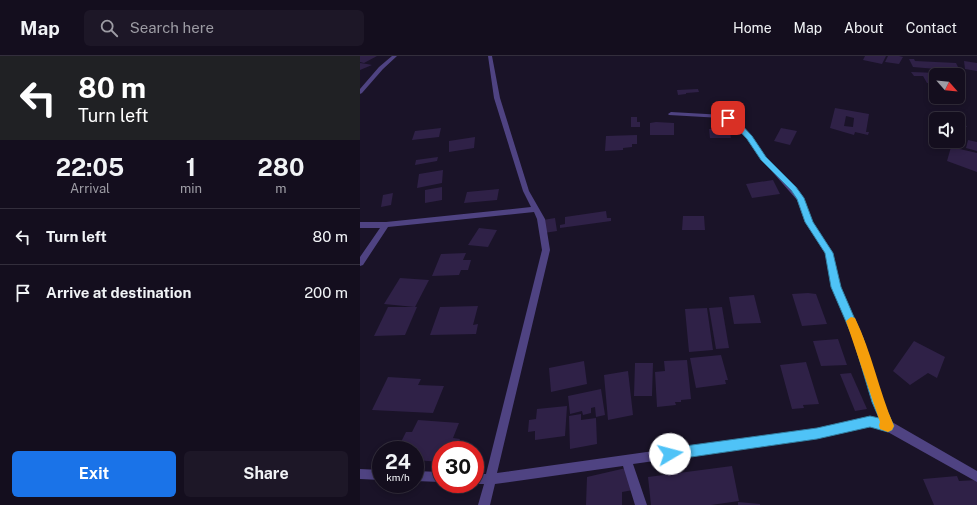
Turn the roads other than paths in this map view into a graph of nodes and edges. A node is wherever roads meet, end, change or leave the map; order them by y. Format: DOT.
graph roads {
  1 [pos="395,56"];
  2 [pos="490,56"];
  3 [pos="360,92"];
  4 [pos="671,114"];
  5 [pos="536,209"];
  6 [pos="360,225"];
  7 [pos="386,225"];
  8 [pos="360,263"];
  9 [pos="888,426"];
  10 [pos="626,460"];
  11 [pos="360,474"];
  12 [pos="372,475"];
  13 [pos="977,476"];
  14 [pos="484,479"];
  15 [pos="491,479"];
  16 [pos="484,505"];
  17 [pos="642,505"];
  1 -- 3 [label="street"];
  2 -- 5 [label="street"];
  4 -- 9 [label="street"];
  5 -- 7 [label="street"];
  5 -- 15 [label="street"];
  6 -- 7 [label="street"];
  7 -- 8 [label="street"];
  9 -- 10 [label="street"];
  9 -- 13 [label="street"];
  10 -- 15 [label="street"];
  10 -- 17 [label="street"];
  11 -- 12 [label="street"];
  14 -- 15 [label="street"];
  15 -- 16 [label="street"];
}
